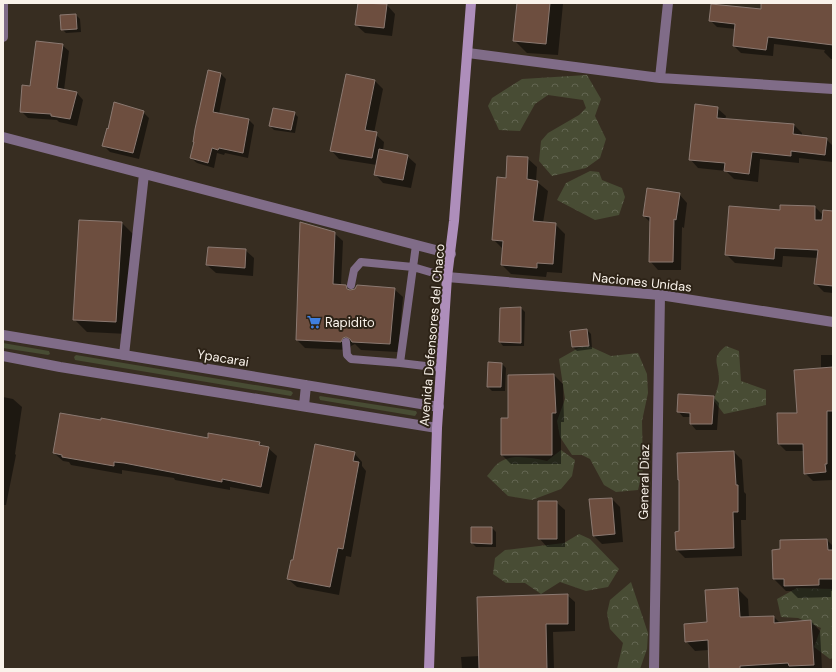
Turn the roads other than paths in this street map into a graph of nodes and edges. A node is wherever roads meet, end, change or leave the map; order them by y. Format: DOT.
graph roads {
  1 [pos="3,3"];
  2 [pos="471,3"];
  3 [pos="668,3"];
  4 [pos="3,37"];
  5 [pos="468,53"];
  6 [pos="660,78"];
  7 [pos="833,89"];
  8 [pos="3,137"];
  9 [pos="144,174"];
  10 [pos="416,246"];
  11 [pos="451,254"];
  12 [pos="413,267"];
  13 [pos="448,277"];
  14 [pos="351,285"];
  15 [pos="660,295"];
  16 [pos="833,322"];
  17 [pos="3,335"];
  18 [pos="346,342"];
  19 [pos="124,355"];
  20 [pos="3,356"];
  21 [pos="400,363"];
  22 [pos="442,368"];
  23 [pos="306,385"];
  24 [pos="304,406"];
  25 [pos="439,407"];
  26 [pos="437,428"];
  27 [pos="429,669"];
  28 [pos="654,669"];
  1 -- 4 [label="street"];
  2 -- 5 [label="main road, Avenida Defensores del Chaco"];
  3 -- 6 [label="street"];
  5 -- 6 [label="street"];
  5 -- 11 [label="main road, Avenida Defensores del Chaco"];
  6 -- 7 [label="street"];
  8 -- 9 [label="street"];
  9 -- 10 [label="street"];
  9 -- 19 [label="street"];
  10 -- 11 [label="street"];
  10 -- 12 [label="lane"];
  11 -- 13 [label="main road, Avenida Defensores del Chaco"];
  12 -- 13 [label="lane"];
  12 -- 14 [label="lane"];
  12 -- 21 [label="lane"];
  13 -- 15 [label="street, Naciones Unidas"];
  13 -- 22 [label="main road, Avenida Defensores del Chaco"];
  15 -- 16 [label="street, Naciones Unidas"];
  15 -- 28 [label="street, General Diaz"];
  17 -- 19 [label="street, Ypacarai"];
  18 -- 21 [label="lane"];
  19 -- 23 [label="street, Ypacarai"];
  20 -- 24 [label="street"];
  21 -- 22 [label="lane"];
  22 -- 25 [label="main road, Avenida Defensores del Chaco"];
  23 -- 24 [label="street"];
  23 -- 25 [label="street, Ypacarai"];
  24 -- 26 [label="street"];
  25 -- 26 [label="main road, Avenida Defensores del Chaco"];
  26 -- 27 [label="main road, Avenida Defensores del Chaco"];
}
